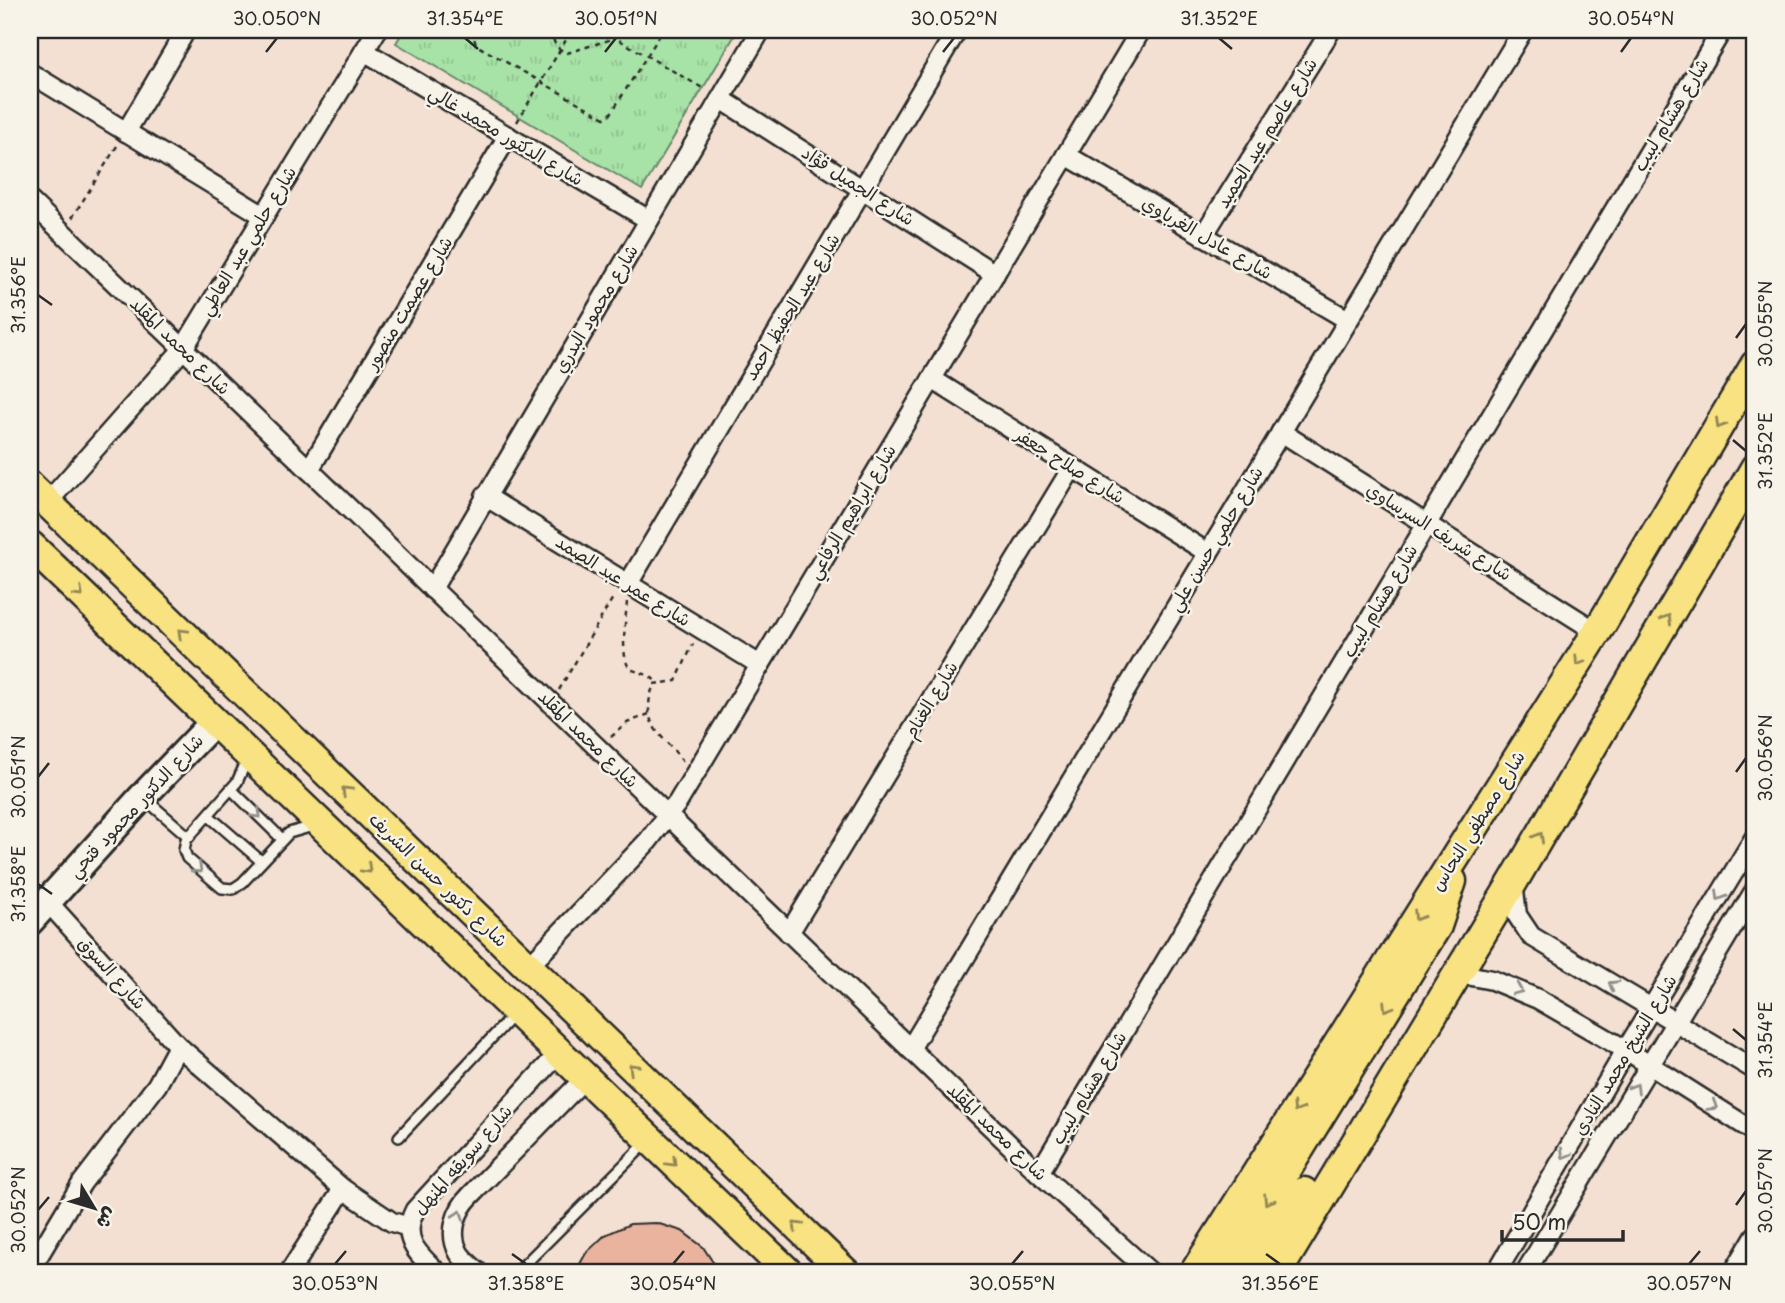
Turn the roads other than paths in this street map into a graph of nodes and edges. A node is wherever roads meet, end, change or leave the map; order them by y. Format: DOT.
graph roads {
  1 [pos="186,30"];
  2 [pos="377,30"];
  3 [pos="761,30"];
  4 [pos="957,30"];
  5 [pos="1141,30"];
  6 [pos="1331,30"];
  7 [pos="1522,30"];
  8 [pos="1722,30"];
  9 [pos="364,51"];
  10 [pos="30,73"];
  11 [pos="720,99"];
  12 [pos="126,132"];
  13 [pos="508,136"];
  14 [pos="1066,155"];
  15 [pos="863,188"];
  16 [pos="30,201"];
  17 [pos="264,216"];
  18 [pos="649,220"];
  19 [pos="1203,236"];
  20 [pos="995,274"];
  21 [pos="1348,320"];
  22 [pos="183,349"];
  23 [pos="1755,365"];
  24 [pos="932,379"];
  25 [pos="1281,432"];
  26 [pos="1072,468"];
  27 [pos="1755,468"];
  28 [pos="309,471"];
  29 [pos="38,494"];
  30 [pos="485,496"];
  31 [pos="1426,525"];
  32 [pos="30,545"];
  33 [pos="1208,553"];
  34 [pos="625,582"];
  35 [pos="132,586"];
  36 [pos="432,589"];
  37 [pos="104,617"];
  38 [pos="1597,632"];
  39 [pos="760,665"];
  40 [pos="214,722"];
  41 [pos="248,755"];
  42 [pos="231,789"];
  43 [pos="142,797"];
  44 [pos="208,816"];
  45 [pos="668,816"];
  46 [pos="322,827"];
  47 [pos="189,837"];
  48 [pos="1755,837"];
  49 [pos="282,839"];
  50 [pos="1455,857"];
  51 [pos="261,861"];
  52 [pos="1513,882"];
  53 [pos="1755,890"];
  54 [pos="47,901"];
  55 [pos="30,921"];
  56 [pos="789,933"];
  57 [pos="528,967"];
  58 [pos="1453,981"];
  59 [pos="1652,1008"];
  60 [pos="516,1012"];
  61 [pos="1676,1022"];
  62 [pos="178,1046"];
  63 [pos="910,1049"];
  64 [pos="1626,1050"];
  65 [pos="559,1053"];
  66 [pos="1649,1065"];
  67 [pos="1755,1070"];
  68 [pos="585,1078"];
  69 [pos="1755,1132"];
  70 [pos="399,1137"];
  71 [pos="649,1140"];
  72 [pos="1039,1173"];
  73 [pos="343,1189"];
  74 [pos="409,1227"];
  75 [pos="1755,1236"];
  76 [pos="30,1270"];
  77 [pos="289,1273"];
  78 [pos="438,1273"];
  79 [pos="480,1273"];
  80 [pos="516,1273"];
  81 [pos="789,1273"];
  82 [pos="846,1273"];
  83 [pos="1151,1273"];
  84 [pos="1194,1273"];
  85 [pos="1223,1273"];
  86 [pos="1253,1273"];
  87 [pos="1277,1273"];
  88 [pos="1496,1273"];
  89 [pos="1525,1273"];
  90 [pos="1733,1273"];
  1 -- 12 [label="street"];
  2 -- 9 [label="street, شارع حلمي عبد العاطي"];
  3 -- 11 [label="street, شارع محمود البدري"];
  4 -- 15 [label="street, شارع عبد الحفيظ احمد"];
  5 -- 14 [label="street, شارع ابراهيم الرفاعي"];
  6 -- 19 [label="street, شارع عاصم عبد الحميد"];
  7 -- 21 [label="street, شارع حلمي حسن علي"];
  8 -- 31 [label="street, شارع هشام لبيب"];
  9 -- 13 [label="street, شارع الدكتور محمد غالي"];
  9 -- 17 [label="street, شارع حلمي عبد العاطي"];
  10 -- 12 [label="street"];
  11 -- 15 [label="street, شارع الجميل فؤاد"];
  11 -- 18 [label="street, شارع محمود البدري"];
  12 -- 17 [label="street"];
  13 -- 18 [label="street, شارع الدكتور محمد غالي"];
  13 -- 28 [label="street, شارع عصمت منصور"];
  14 -- 19 [label="street, شارع عادل الغرباوي"];
  14 -- 20 [label="street, شارع ابراهيم الرفاعي"];
  15 -- 20 [label="street, شارع الجميل فؤاد"];
  15 -- 34 [label="street, شارع عبد الحفيظ احمد"];
  16 -- 22 [label="street, شارع محمد المقلد"];
  17 -- 22 [label="street, شارع حلمي عبد العاطي"];
  18 -- 30 [label="street, شارع محمود البدري"];
  19 -- 21 [label="street, شارع عادل الغرباوي"];
  20 -- 24 [label="street, شارع ابراهيم الرفاعي"];
  21 -- 25 [label="street, شارع حلمي حسن علي"];
  22 -- 28 [label="street, شارع محمد المقلد"];
  22 -- 29 [label="street, شارع حلمي عبد العاطي"];
  23 -- 38 [label="main road, شارع مصطفي النحاس, one-way"];
  24 -- 26 [label="street, شارع صلاح جعفر"];
  24 -- 39 [label="street, شارع ابراهيم الرفاعي"];
  25 -- 31 [label="street, شارع شريف السرساوي"];
  25 -- 33 [label="street, شارع حلمي حسن علي"];
  26 -- 33 [label="street, شارع صلاح جعفر"];
  26 -- 56 [label="street, شارع الغنام"];
  52 -- 27 [label="main road, one-way"];
  28 -- 36 [label="street, شارع محمد المقلد"];
  29 -- 35 [label="main road, شارع دكتور حسن الشريف"];
  30 -- 34 [label="street, شارع عمر عبد الصمد"];
  30 -- 36 [label="street, شارع محمود البدري"];
  31 -- 38 [label="street, شارع شريف السرساوي"];
  31 -- 72 [label="street, شارع هشام لبيب"];
  32 -- 37 [label="main road, one-way"];
  33 -- 63 [label="street, شارع حلمي حسن علي"];
  34 -- 39 [label="street, شارع عمر عبد الصمد"];
  35 -- 37 [label="main road"];
  57 -- 35 [label="main road, شارع دكتور حسن الشريف, one-way"];
  36 -- 45 [label="street, شارع محمد المقلد"];
  37 -- 40 [label="main road"];
  38 -- 50 [label="main road, شارع مصطفي النحاس, one-way"];
  39 -- 45 [label="street, شارع ابراهيم الرفاعي"];
  40 -- 41 [label="main road"];
  40 -- 43 [label="street, شارع الدكتور محمود فتحي"];
  41 -- 42 [label="lane"];
  41 -- 46 [label="main road"];
  42 -- 44 [label="lane"];
  42 -- 49 [label="lane, one-way"];
  43 -- 47 [label="lane"];
  43 -- 54 [label="street, شارع الدكتور محمود فتحي"];
  44 -- 47 [label="lane"];
  44 -- 51 [label="lane"];
  45 -- 56 [label="street, شارع محمد المقلد"];
  45 -- 57 [label="street, شارع ابراهيم الرفاعي"];
  46 -- 49 [label="lane"];
  46 -- 60 [label="main road, one-way"];
  47 -- 51 [label="lane, one-way"];
  48 -- 59 [label="street, شارع الشيخ محمد النادي, one-way"];
  49 -- 51 [label="lane"];
  50 -- 84 [label="main road, شارع مصطفي النحاس, one-way"];
  50 -- 85 [label="main road, one-way"];
  52 -- 58 [label="main road"];
  59 -- 52 [label="street, one-way"];
  53 -- 61 [label="street, شارع الشيخ محمد النادي"];
  54 -- 55 [label="street, شارع الدكتور محمود فتحي"];
  54 -- 62 [label="street, شارع السوق"];
  56 -- 63 [label="street, شارع محمد المقلد"];
  82 -- 57 [label="main road, شارع دكتور حسن الشريف, one-way"];
  58 -- 64 [label="street, one-way"];
  58 -- 86 [label="main road"];
  58 -- 87 [label="main road"];
  59 -- 61 [label="street"];
  59 -- 64 [label="street, شارع الشيخ محمد النادي"];
  60 -- 65 [label="main road"];
  60 -- 70 [label="lane"];
  61 -- 66 [label="street, شارع الشيخ محمد النادي"];
  61 -- 67 [label="street"];
  62 -- 73 [label="street, شارع السوق"];
  62 -- 76 [label="street"];
  63 -- 72 [label="street, شارع محمد المقلد"];
  64 -- 66 [label="street"];
  64 -- 88 [label="street, شارع الشيخ محمد النادي, one-way"];
  65 -- 68 [label="main road"];
  65 -- 74 [label="street, شارع سويقه المنهل"];
  66 -- 69 [label="street, one-way"];
  89 -- 66 [label="street, شارع الشيخ محمد النادي, one-way"];
  68 -- 71 [label="main road"];
  79 -- 68 [label="street, شارع سويقه المنهل, one-way"];
  71 -- 80 [label="lane"];
  71 -- 81 [label="main road, one-way"];
  72 -- 83 [label="street, شارع محمد المقلد"];
  73 -- 74 [label="street, شارع السوق"];
  73 -- 77 [label="street"];
  74 -- 78 [label="street, شارع سويقه المنهل"];
  75 -- 90 [label="street"];
}
